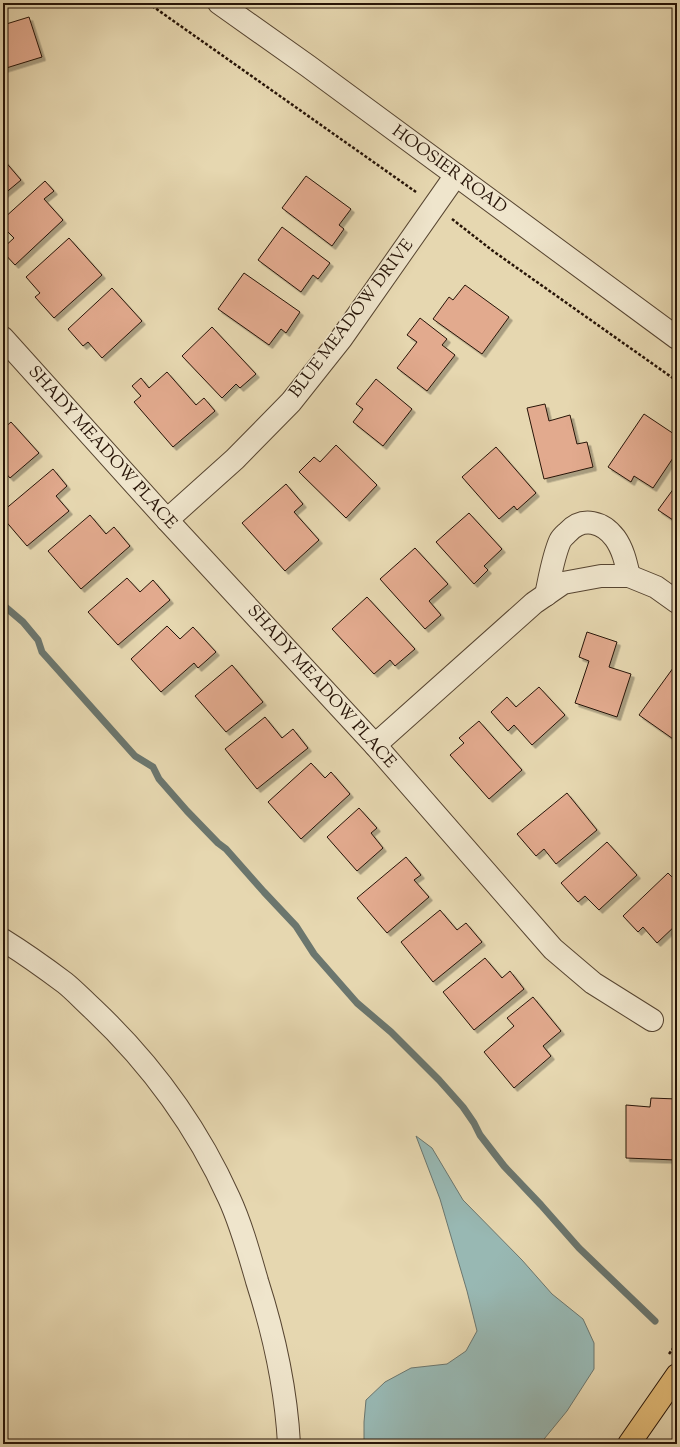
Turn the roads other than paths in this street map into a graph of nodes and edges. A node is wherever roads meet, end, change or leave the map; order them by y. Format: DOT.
graph roads {
  1 [pos="219,3"];
  2 [pos="456,175"];
  3 [pos="3,338"];
  4 [pos="677,338"];
  5 [pos="167,520"];
  6 [pos="629,576"];
  7 [pos="546,595"];
  8 [pos="677,602"];
  9 [pos="375,745"];
  10 [pos="6,947"];
  11 [pos="652,1020"];
  12 [pos="677,1375"];
  13 [pos="289,1444"];
  14 [pos="629,1444"];
  1 -- 2 [label="street, HOOSIER ROAD"];
  2 -- 4 [label="street, HOOSIER ROAD"];
  2 -- 5 [label="street, BLUE MEADOW DRIVE"];
  3 -- 5 [label="street, SHADY MEADOW PLACE"];
  5 -- 9 [label="street, SHADY MEADOW PLACE"];
  6 -- 7 [label="street"];
  6 -- 7 [label="street"];
  6 -- 8 [label="street"];
  7 -- 9 [label="street"];
  9 -- 11 [label="street, SHADY MEADOW PLACE"];
  10 -- 13 [label="street"];
  12 -- 14 [label="main road"];
}
